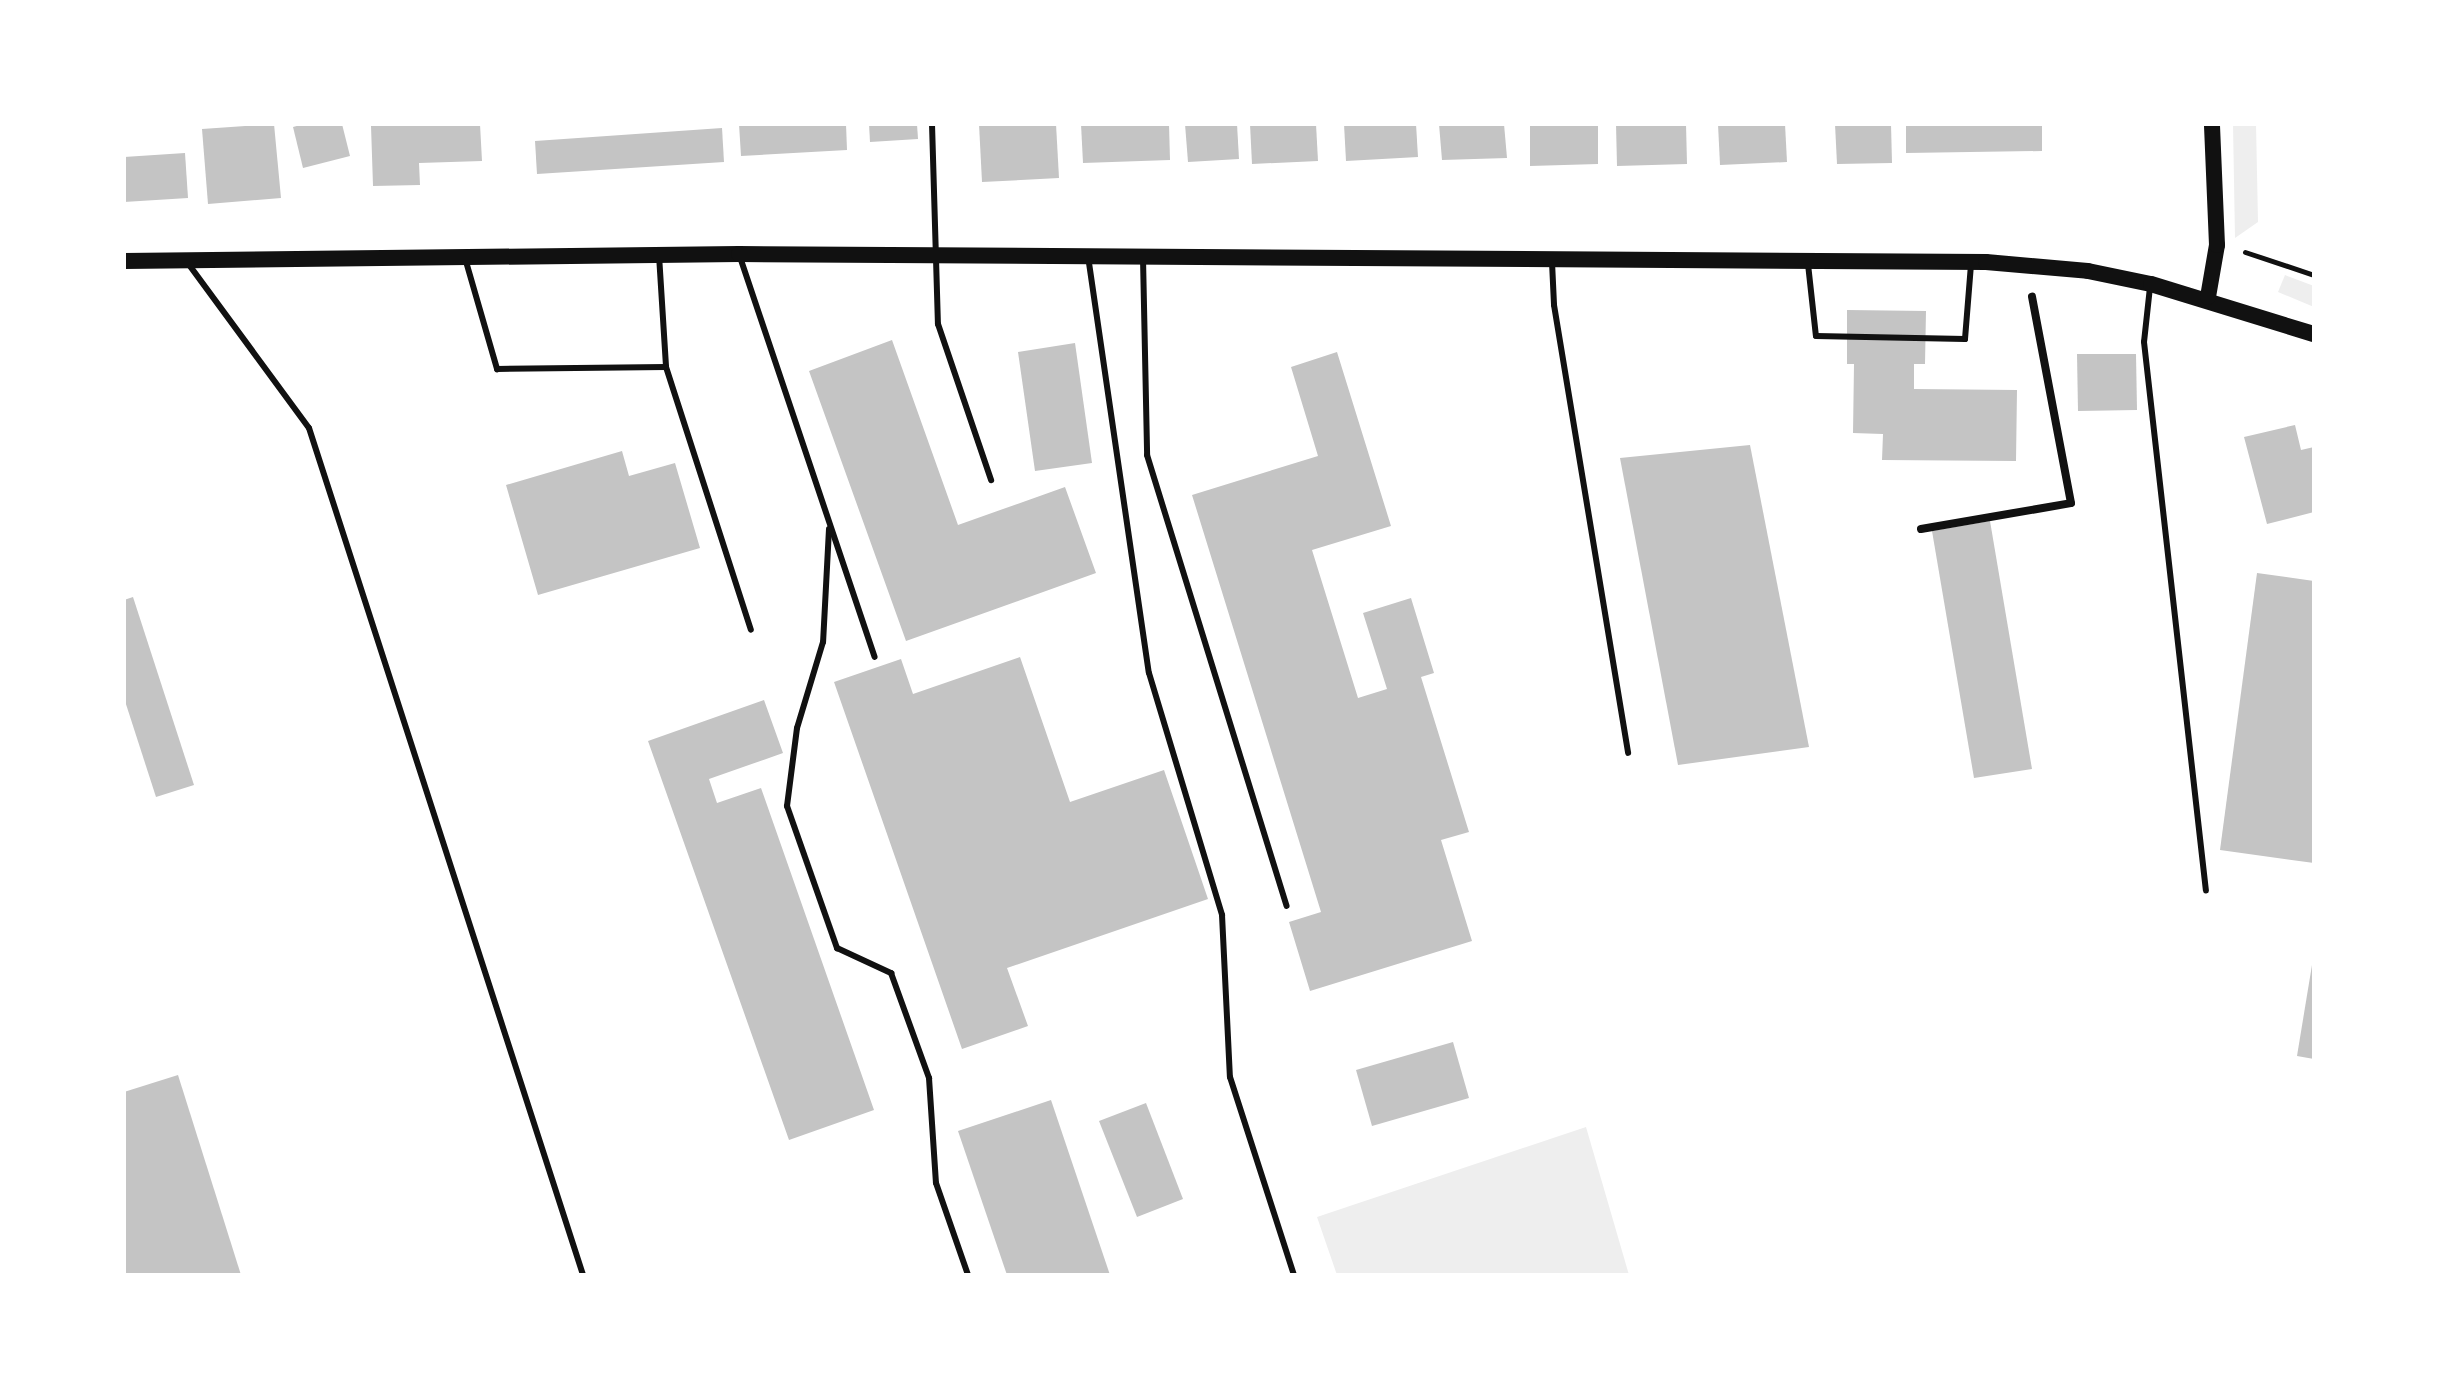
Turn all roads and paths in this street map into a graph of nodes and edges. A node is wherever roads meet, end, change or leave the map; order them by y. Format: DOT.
graph roads {
  1 [pos="932,124"];
  2 [pos="2212,124"];
  3 [pos="2217,245"];
  4 [pos="739,254"];
  5 [pos="938,254"];
  6 [pos="1088,254"];
  7 [pos="1143,254"];
  8 [pos="659,255"];
  9 [pos="465,258"];
  10 [pos="1552,259"];
  11 [pos="185,260"];
  12 [pos="1807,260"];
  13 [pos="124,261"];
  14 [pos="1971,262"];
  15 [pos="2314,275"];
  16 [pos="2151,284"];
  17 [pos="2032,297"];
  18 [pos="2208,297"];
  19 [pos="2314,334"];
  20 [pos="666,367"];
  21 [pos="991,480"];
  22 [pos="829,529"];
  23 [pos="1921,529"];
  24 [pos="751,630"];
  25 [pos="875,657"];
  26 [pos="1628,753"];
  27 [pos="2206,891"];
  28 [pos="1287,906"];
  29 [pos="583,1275"];
  30 [pos="968,1275"];
  31 [pos="1294,1275"];
  1 -- 5 [label="lane"];
  2 -- 3 [label="main road"];
  3 -- 15 [label="path"];
  3 -- 18 [label="main road"];
  4 -- 5 [label="main road"];
  4 -- 8 [label="main road"];
  4 -- 22 [label="lane"];
  5 -- 6 [label="main road"];
  5 -- 21 [label="lane"];
  6 -- 7 [label="main road"];
  6 -- 31 [label="lane"];
  7 -- 10 [label="main road"];
  7 -- 28 [label="lane"];
  8 -- 9 [label="main road"];
  8 -- 20 [label="lane"];
  9 -- 11 [label="main road"];
  9 -- 20 [label="lane"];
  10 -- 12 [label="main road"];
  10 -- 26 [label="lane"];
  11 -- 13 [label="main road"];
  11 -- 29 [label="lane"];
  12 -- 14 [label="main road"];
  12 -- 14 [label="lane"];
  14 -- 16 [label="main road"];
  16 -- 18 [label="main road"];
  16 -- 27 [label="lane"];
  17 -- 23 [label="street"];
  18 -- 19 [label="main road"];
  20 -- 24 [label="lane"];
  22 -- 25 [label="lane"];
  22 -- 30 [label="lane"];
}
